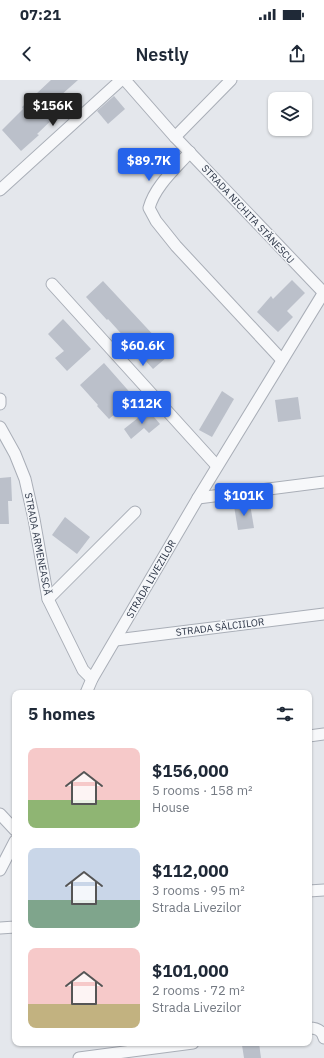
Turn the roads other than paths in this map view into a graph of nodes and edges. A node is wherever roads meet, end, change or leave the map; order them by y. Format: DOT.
graph roads {
  1 [pos="121,80"];
  2 [pos="125,80"];
  3 [pos="231,80"];
  4 [pos="175,136"];
  5 [pos="190,152"];
  6 [pos="0,190"];
  7 [pos="52,284"];
  8 [pos="324,293"];
  9 [pos="282,360"];
  10 [pos="0,399"];
  11 [pos="0,404"];
  12 [pos="0,427"];
  13 [pos="217,466"];
  14 [pos="324,482"];
  15 [pos="198,498"];
  16 [pos="135,512"];
  17 [pos="48,599"];
  18 [pos="324,614"];
  19 [pos="116,640"];
  20 [pos="92,680"];
  21 [pos="87,690"];
  22 [pos="324,734"];
  23 [pos="312,736"];
  24 [pos="0,814"];
  25 [pos="12,827"];
  26 [pos="12,847"];
  27 [pos="0,870"];
  28 [pos="324,890"];
  29 [pos="312,891"];
  30 [pos="12,927"];
  31 [pos="0,928"];
  32 [pos="312,1028"];
  33 [pos="324,1038"];
  34 [pos="170,1046"];
  35 [pos="79,1058"];
  1 -- 6 [label="street"];
  2 -- 4 [label="street, STRADA NICHITA STĂNESCU"];
  3 -- 4 [label="street"];
  4 -- 5 [label="street, STRADA NICHITA STĂNESCU"];
  5 -- 8 [label="street, STRADA NICHITA STĂNESCU"];
  5 -- 9 [label="street"];
  7 -- 13 [label="street"];
  8 -- 9 [label="street, STRADA LIVEZILOR"];
  9 -- 13 [label="street, STRADA LIVEZILOR"];
  10 -- 11 [label="street"];
  12 -- 17 [label="street, STRADA ARMENEASCĂ"];
  13 -- 15 [label="street, STRADA LIVEZILOR"];
  14 -- 15 [label="street"];
  15 -- 19 [label="street, STRADA LIVEZILOR"];
  16 -- 17 [label="street"];
  17 -- 20 [label="street, STRADA ARMENEASCĂ"];
  18 -- 19 [label="street, STRADA SĂLCIILOR"];
  19 -- 20 [label="street, STRADA LIVEZILOR"];
  20 -- 21 [label="street, STRADA LIVEZILOR"];
  22 -- 23 [label="street"];
  24 -- 25 [label="street"];
  26 -- 27 [label="street"];
  28 -- 29 [label="street"];
  30 -- 31 [label="street"];
  32 -- 33 [label="street"];
  34 -- 35 [label="street"];
}
